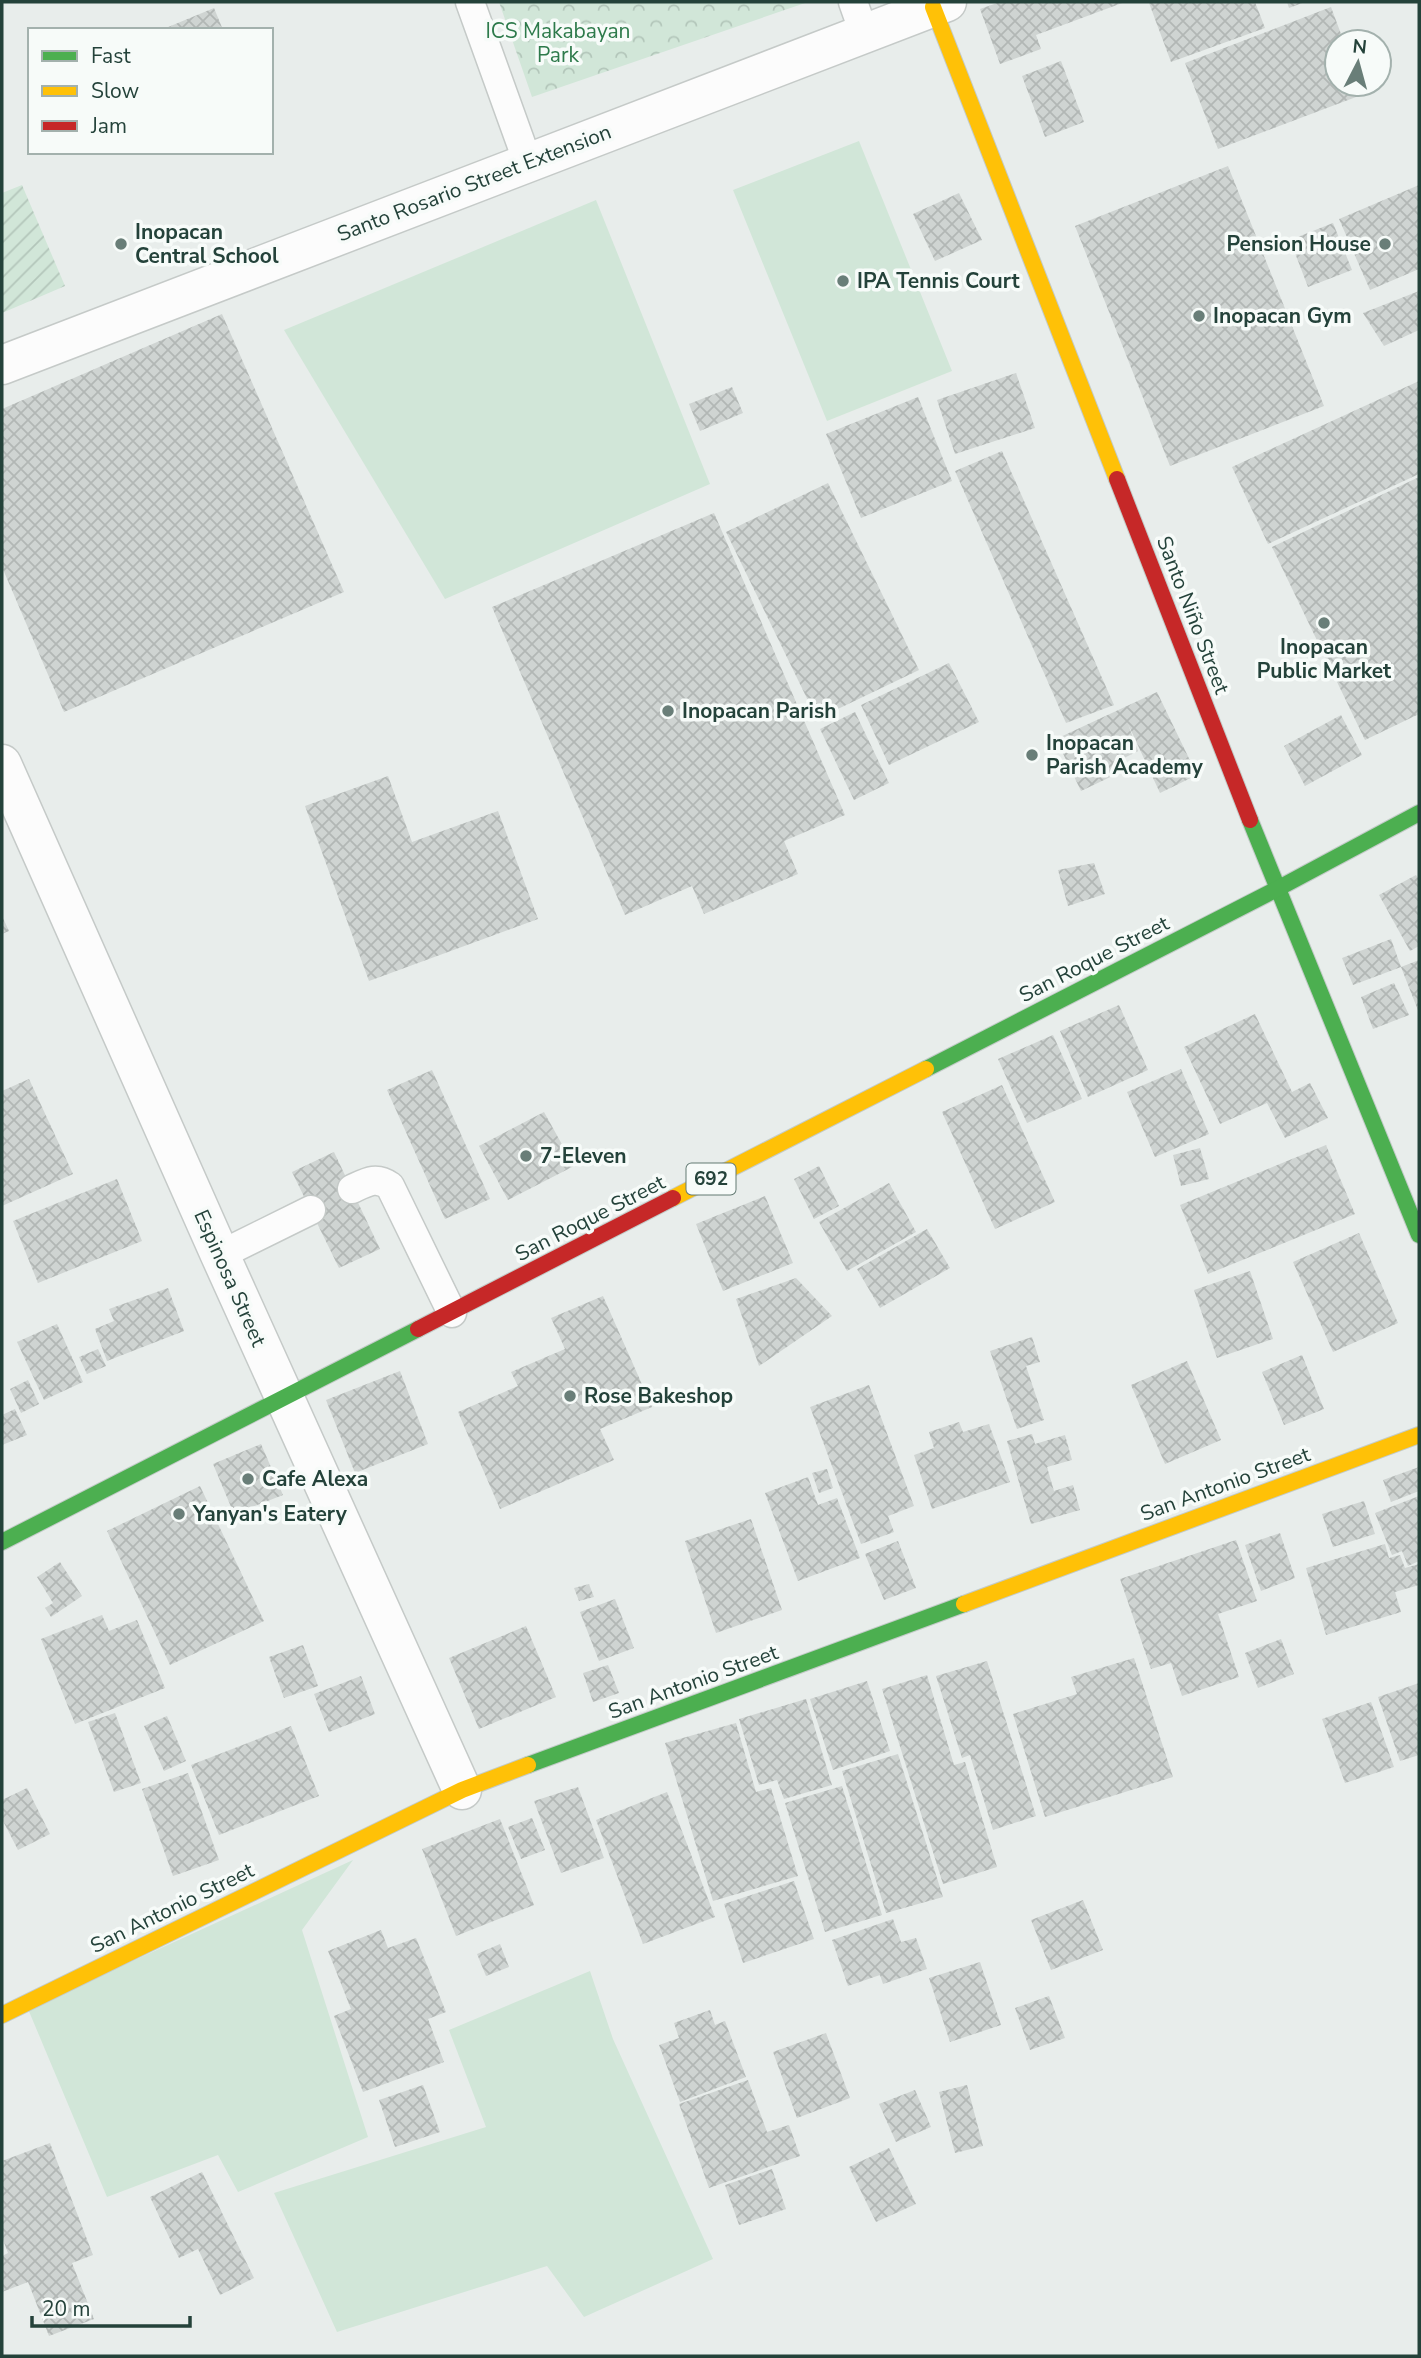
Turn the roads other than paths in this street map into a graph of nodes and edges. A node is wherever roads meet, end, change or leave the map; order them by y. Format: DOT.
graph roads {
  1 [pos="470,2"];
  2 [pos="940,5"];
  3 [pos="859,17"];
  4 [pos="528,163"];
  5 [pos="2,365"];
  6 [pos="2,764"];
  7 [pos="1419,813"];
  8 [pos="1277,889"];
  9 [pos="352,1189"];
  10 [pos="311,1210"];
  11 [pos="1419,1235"];
  12 [pos="219,1255"];
  13 [pos="452,1313"];
  14 [pos="284,1399"];
  15 [pos="1419,1435"];
  16 [pos="2,1542"];
  17 [pos="462,1790"];
  18 [pos="2,2015"];
  1 -- 4 [label="lane"];
  2 -- 3 [label="street, Santo Rosario Street Extension"];
  2 -- 8 [label="street, Santo Niño Street"];
  3 -- 4 [label="street, Santo Rosario Street Extension"];
  4 -- 5 [label="street, Santo Rosario Street Extension"];
  6 -- 12 [label="street, Espinosa Street"];
  7 -- 8 [label="street, San Roque Street / 692"];
  8 -- 11 [label="street, Santo Niño Street"];
  8 -- 13 [label="street, San Roque Street / 692"];
  9 -- 13 [label="lane"];
  10 -- 12 [label="lane"];
  12 -- 14 [label="street, Espinosa Street"];
  13 -- 14 [label="street, San Roque Street / 692"];
  14 -- 16 [label="street, San Roque Street / 692"];
  14 -- 17 [label="street, Espinosa Street"];
  15 -- 17 [label="street, San Antonio Street"];
  17 -- 18 [label="street, San Antonio Street"];
}
